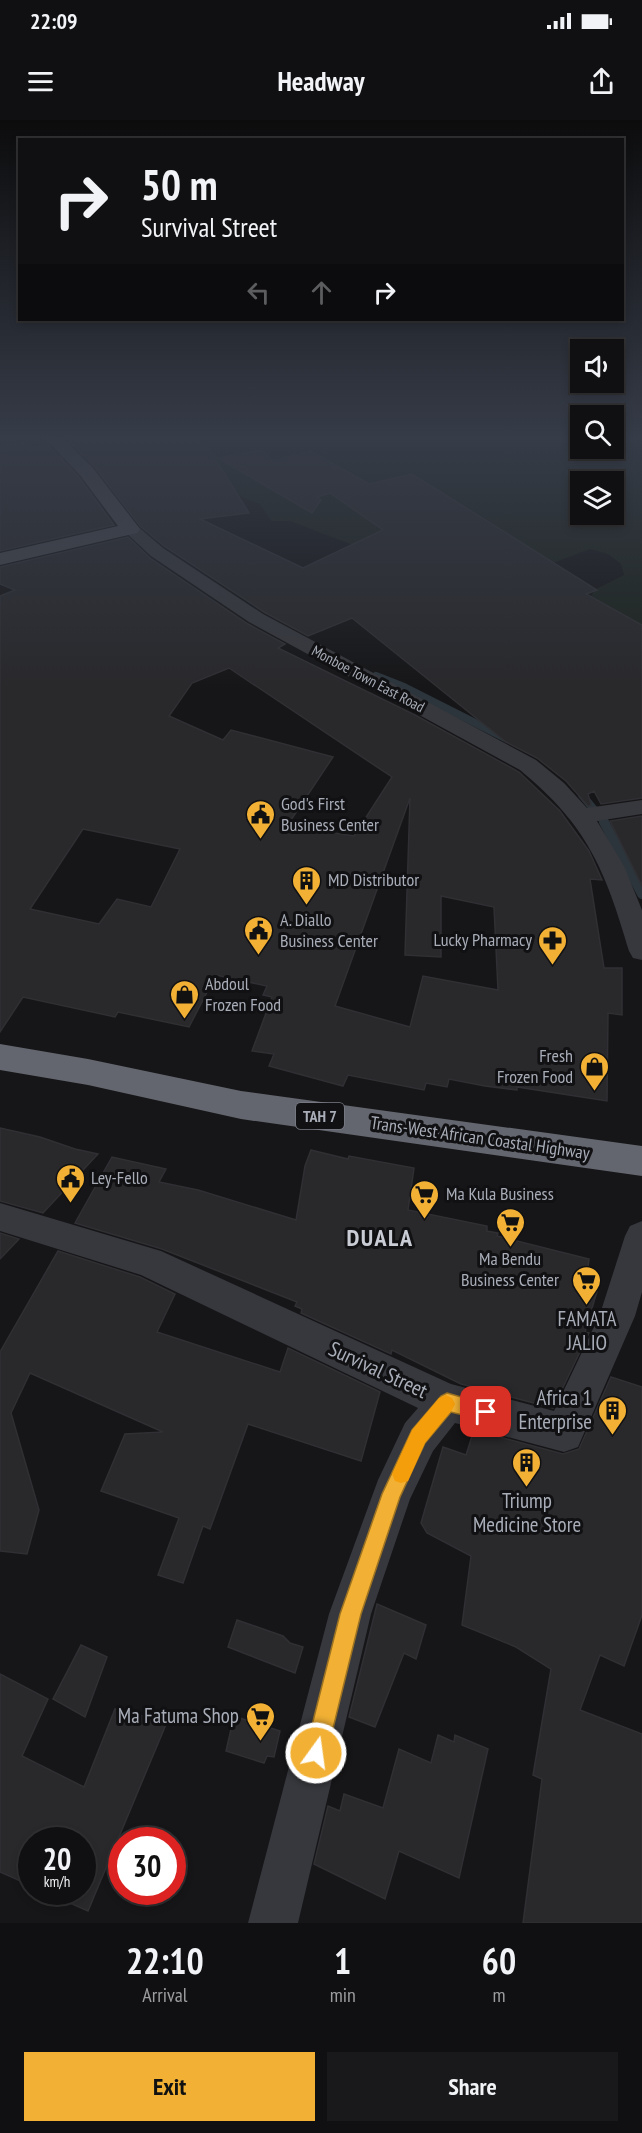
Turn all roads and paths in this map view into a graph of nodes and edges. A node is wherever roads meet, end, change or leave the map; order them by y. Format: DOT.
graph roads {
  1 [pos="123,520"];
  2 [pos="130,529"];
  3 [pos="0,559"];
  4 [pos="642,807"];
  5 [pos="581,816"];
  6 [pos="642,951"];
  7 [pos="0,1057"];
  8 [pos="642,1161"];
  9 [pos="0,1217"];
  10 [pos="642,1236"];
  11 [pos="447,1402"];
  12 [pos="273,1923"];
  1 -- 2 [label="street, Monboe Town East Road"];
  2 -- 3 [label="street"];
  2 -- 5 [label="street, Monboe Town East Road"];
  4 -- 5 [label="street"];
  5 -- 6 [label="street, Monboe Town East Road"];
  7 -- 8 [label="highway, Trans-West African Coastal Highway / TAH 7"];
  9 -- 11 [label="street, Survival Street"];
  10 -- 11 [label="street, Survival Street"];
  11 -- 12 [label="street"];
}
